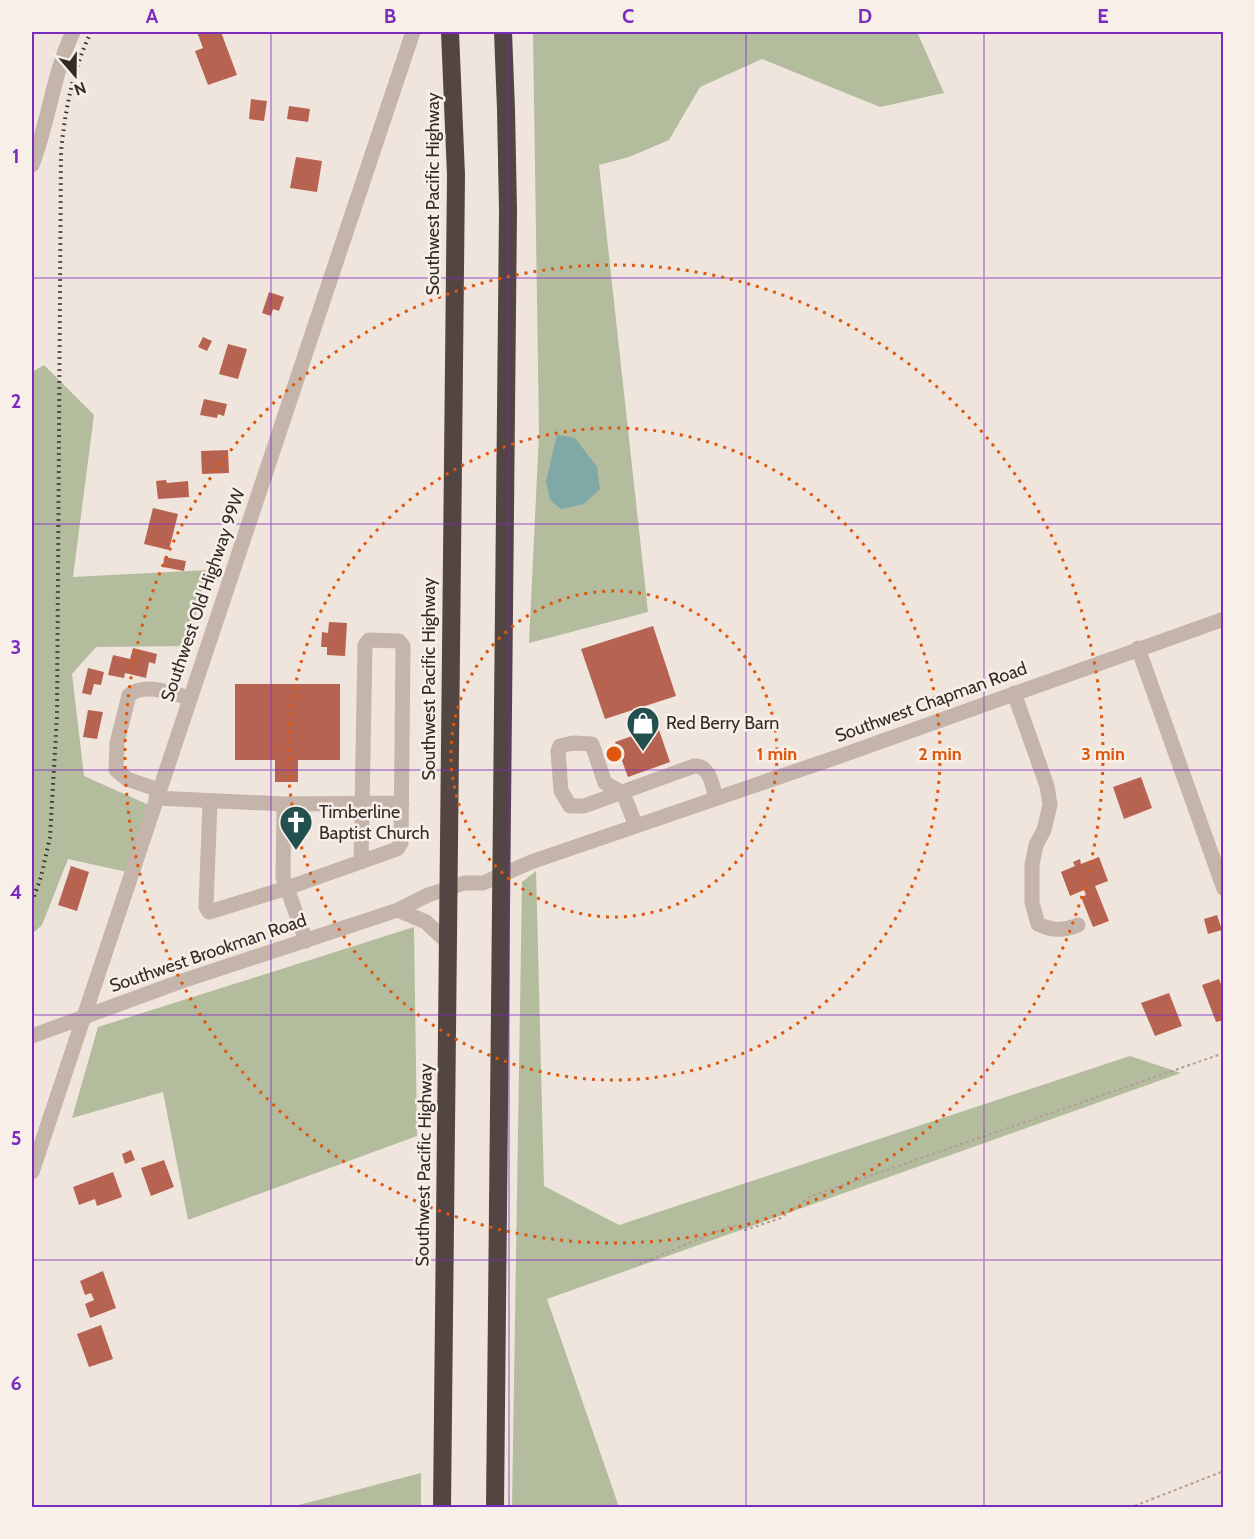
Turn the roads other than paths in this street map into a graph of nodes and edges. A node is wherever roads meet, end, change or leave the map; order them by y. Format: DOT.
graph roads {
  1 [pos="73,32"];
  2 [pos="413,32"];
  3 [pos="450,32"];
  4 [pos="502,32"];
  5 [pos="32,165"];
  6 [pos="1224,619"];
  7 [pos="1138,648"];
  8 [pos="1014,693"];
  9 [pos="189,698"];
  10 [pos="623,793"];
  11 [pos="157,794"];
  12 [pos="716,798"];
  13 [pos="210,802"];
  14 [pos="362,803"];
  15 [pos="402,803"];
  16 [pos="284,804"];
  17 [pos="636,826"];
  18 [pos="361,862"];
  19 [pos="501,875"];
  20 [pos="287,888"];
  21 [pos="448,889"];
  22 [pos="1224,889"];
  23 [pos="398,910"];
  24 [pos="1078,925"];
  25 [pos="306,941"];
  26 [pos="447,942"];
  27 [pos="82,1017"];
  28 [pos="32,1036"];
  29 [pos="32,1172"];
  30 [pos="442,1508"];
  31 [pos="495,1508"];
  1 -- 5 [label="street"];
  2 -- 9 [label="street, Southwest Old Highway 99W"];
  3 -- 21 [label="highway, Southwest Pacific Highway"];
  4 -- 19 [label="highway"];
  6 -- 7 [label="street, Southwest Chapman Road"];
  7 -- 8 [label="street, Southwest Chapman Road"];
  7 -- 22 [label="street"];
  8 -- 12 [label="street, Southwest Chapman Road"];
  8 -- 24 [label="street"];
  9 -- 11 [label="street, Southwest Old Highway 99W"];
  9 -- 11 [label="street"];
  10 -- 10 [label="street"];
  10 -- 12 [label="street"];
  10 -- 17 [label="street"];
  11 -- 13 [label="street"];
  11 -- 27 [label="street, Southwest Old Highway 99W"];
  12 -- 17 [label="street, Southwest Chapman Road"];
  13 -- 16 [label="street"];
  13 -- 20 [label="street"];
  14 -- 15 [label="street"];
  14 -- 15 [label="street"];
  14 -- 16 [label="street"];
  14 -- 18 [label="street"];
  15 -- 18 [label="street"];
  16 -- 20 [label="street"];
  17 -- 19 [label="street, Southwest Chapman Road"];
  18 -- 20 [label="street"];
  19 -- 21 [label="street, Southwest Chapman Road"];
  19 -- 31 [label="highway"];
  20 -- 25 [label="street"];
  21 -- 23 [label="street, Southwest Brookman Road"];
  21 -- 26 [label="highway, Southwest Pacific Highway"];
  23 -- 25 [label="street, Southwest Brookman Road"];
  23 -- 26 [label="street"];
  25 -- 27 [label="street, Southwest Brookman Road"];
  26 -- 30 [label="highway, Southwest Pacific Highway"];
  27 -- 28 [label="street, Southwest Brookman Road"];
  27 -- 29 [label="street, Southwest Old Highway 99W"];
}
